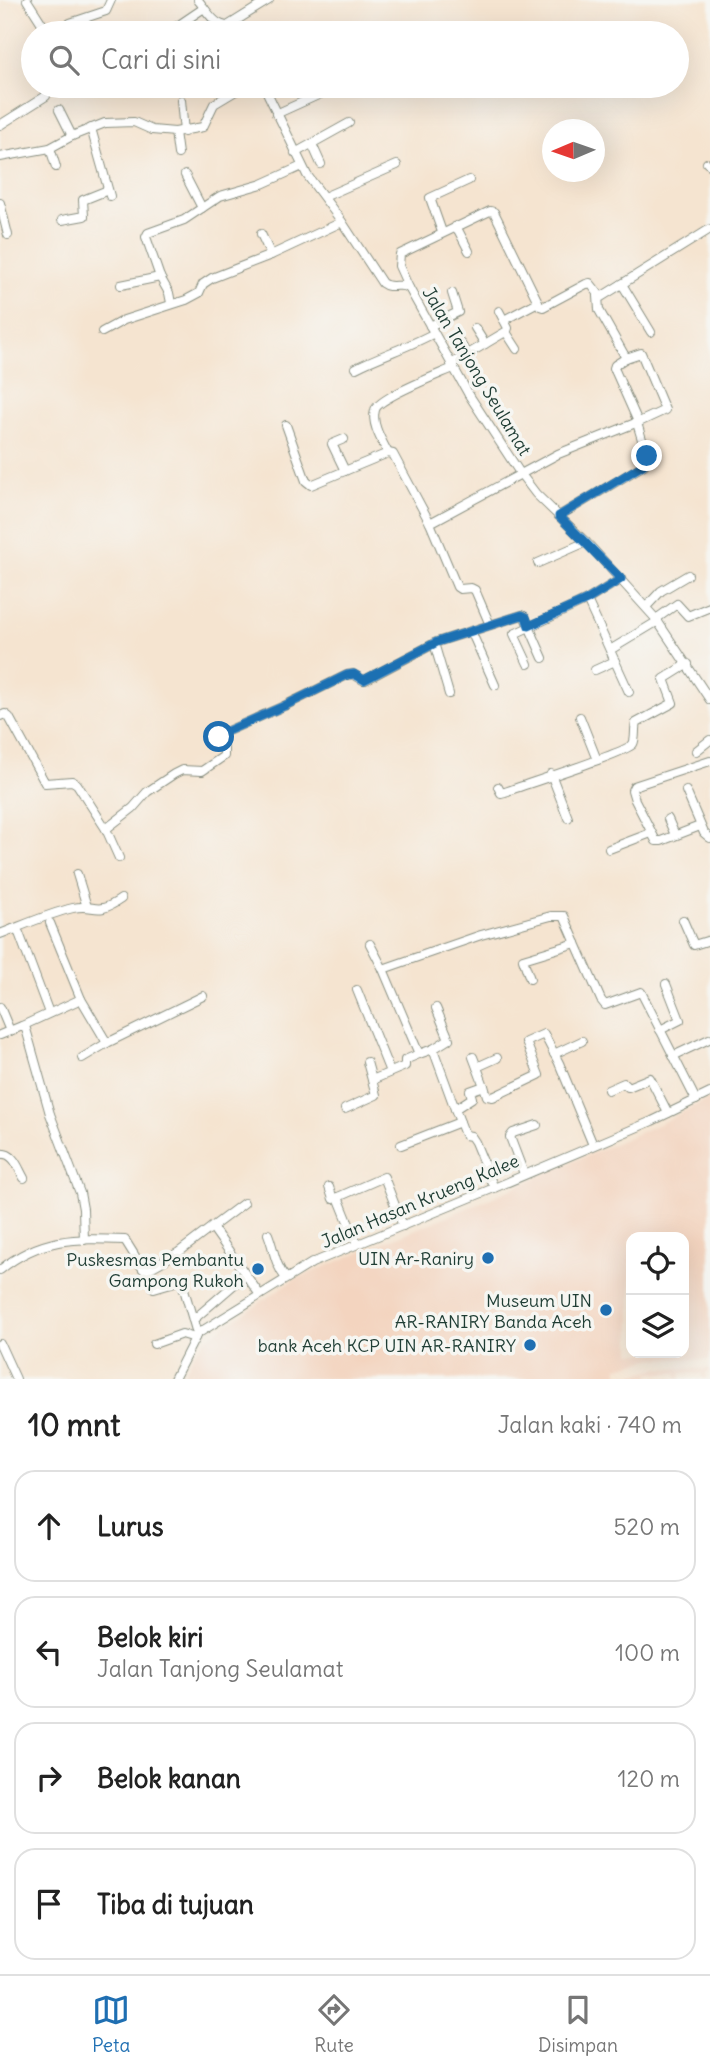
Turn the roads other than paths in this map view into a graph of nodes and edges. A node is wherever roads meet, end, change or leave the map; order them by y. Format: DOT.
graph roads {
  1 [pos="27,0"];
  2 [pos="111,0"];
  3 [pos="270,0"];
  4 [pos="201,4"];
  5 [pos="40,21"];
  6 [pos="76,21"];
  7 [pos="181,21"];
  8 [pos="216,21"];
  9 [pos="236,21"];
  10 [pos="43,98"];
  11 [pos="224,98"];
  12 [pos="269,98"];
  13 [pos="311,98"];
  14 [pos="181,100"];
  15 [pos="59,110"];
  16 [pos="276,114"];
  17 [pos="349,123"];
  18 [pos="0,125"];
  19 [pos="91,128"];
  20 [pos="179,132"];
  21 [pos="72,136"];
  22 [pos="312,144"];
  23 [pos="50,149"];
  24 [pos="295,153"];
  25 [pos="178,154"];
  26 [pos="0,157"];
  27 [pos="321,164"];
  28 [pos="397,165"];
  29 [pos="302,166"];
  30 [pos="56,167"];
  31 [pos="186,175"];
  32 [pos="469,180"];
  33 [pos="324,197"];
  34 [pos="0,203"];
  35 [pos="202,208"];
  36 [pos="62,220"];
  37 [pos="342,222"];
  38 [pos="456,226"];
  39 [pos="710,229"];
  40 [pos="442,232"];
  41 [pos="261,234"];
  42 [pos="8,235"];
  43 [pos="469,251"];
  44 [pos="271,255"];
  45 [pos="160,277"];
  46 [pos="622,284"];
  47 [pos="121,285"];
  48 [pos="409,288"];
  49 [pos="452,293"];
  50 [pos="598,296"];
  51 [pos="538,302"];
  52 [pos="170,303"];
  53 [pos="499,311"];
  54 [pos="505,320"];
  55 [pos="475,328"];
  56 [pos="432,329"];
  57 [pos="102,332"];
  58 [pos="506,332"];
  59 [pos="651,332"];
  60 [pos="457,338"];
  61 [pos="485,344"];
  62 [pos="517,349"];
  63 [pos="467,354"];
  64 [pos="626,358"];
  65 [pos="452,366"];
  66 [pos="356,369"];
  67 [pos="638,422"];
  68 [pos="286,425"];
  69 [pos="345,439"];
  70 [pos="388,453"];
  71 [pos="345,471"];
  72 [pos="520,473"];
  73 [pos="559,516"];
  74 [pos="430,523"];
  75 [pos="586,542"];
  76 [pos="538,563"];
  77 [pos="688,575"];
  78 [pos="621,579"];
  79 [pos="587,600"];
  80 [pos="646,607"];
  81 [pos="710,607"];
  82 [pos="657,620"];
  83 [pos="490,625"];
  84 [pos="529,626"];
  85 [pos="471,631"];
  86 [pos="434,643"];
  87 [pos="610,650"];
  88 [pos="543,658"];
  89 [pos="615,661"];
  90 [pos="528,664"];
  91 [pos="688,664"];
  92 [pos="595,670"];
  93 [pos="495,685"];
  94 [pos="629,692"];
  95 [pos="449,694"];
  96 [pos="710,701"];
  97 [pos="0,716"];
  98 [pos="580,717"];
  99 [pos="710,740"];
  100 [pos="696,751"];
  101 [pos="597,760"];
  102 [pos="710,761"];
  103 [pos="551,774"];
  104 [pos="498,787"];
  105 [pos="686,791"];
  106 [pos="568,818"];
  107 [pos="668,819"];
  108 [pos="701,826"];
  109 [pos="106,829"];
  110 [pos="651,833"];
  111 [pos="675,835"];
  112 [pos="710,838"];
  113 [pos="609,849"];
  114 [pos="119,858"];
  115 [pos="77,874"];
  116 [pos="121,899"];
  117 [pos="87,907"];
  118 [pos="683,920"];
  119 [pos="50,923"];
  120 [pos="13,929"];
  121 [pos="0,934"];
  122 [pos="710,940"];
  123 [pos="576,943"];
  124 [pos="369,944"];
  125 [pos="383,969"];
  126 [pos="530,978"];
  127 [pos="666,984"];
  128 [pos="357,990"];
  129 [pos="203,996"];
  130 [pos="81,999"];
  131 [pos="0,1007"];
  132 [pos="436,1008"];
  133 [pos="49,1013"];
  134 [pos="22,1026"];
  135 [pos="705,1029"];
  136 [pos="660,1030"];
  137 [pos="10,1031"];
  138 [pos="0,1035"];
  139 [pos="710,1039"];
  140 [pos="582,1041"];
  141 [pos="107,1043"];
  142 [pos="433,1049"];
  143 [pos="419,1054"];
  144 [pos="554,1054"];
  145 [pos="673,1056"];
  146 [pos="473,1057"];
  147 [pos="82,1058"];
  148 [pos="497,1058"];
  149 [pos="367,1062"];
  150 [pos="477,1067"];
  151 [pos="390,1072"];
  152 [pos="372,1080"];
  153 [pos="484,1086"];
  154 [pos="608,1090"];
  155 [pos="710,1093"];
  156 [pos="696,1100"];
  157 [pos="345,1109"];
  158 [pos="455,1109"];
  159 [pos="668,1113"];
  160 [pos="460,1122"];
  161 [pos="537,1125"];
  162 [pos="593,1145"];
  163 [pos="401,1146"];
  164 [pos="0,1154"];
  165 [pos="524,1174"];
  166 [pos="24,1178"];
  167 [pos="329,1187"];
  168 [pos="494,1188"];
  169 [pos="338,1197"];
  170 [pos="244,1203"];
  171 [pos="403,1226"];
  172 [pos="212,1227"];
  173 [pos="268,1234"];
  174 [pos="84,1240"];
  175 [pos="358,1244"];
  176 [pos="2,1265"];
  177 [pos="244,1276"];
  178 [pos="286,1278"];
  179 [pos="154,1288"];
  180 [pos="260,1295"];
  181 [pos="193,1320"];
  182 [pos="196,1336"];
  183 [pos="0,1344"];
  184 [pos="155,1344"];
  185 [pos="16,1379"];
  186 [pos="174,1379"];
  1 -- 5 [label="street"];
  2 -- 6 [label="street"];
  3 -- 9 [label="street"];
  4 -- 7 [label="street"];
  4 -- 8 [label="street"];
  10 -- 18 [label="street"];
  11 -- 20 [label="street"];
  12 -- 16 [label="street, Jalan Tanjong Seulamat"];
  13 -- 16 [label="street"];
  14 -- 20 [label="street"];
  15 -- 21 [label="street"];
  16 -- 24 [label="street, Jalan Tanjong Seulamat"];
  17 -- 22 [label="street"];
  19 -- 20 [label="street"];
  19 -- 21 [label="street"];
  19 -- 36 [label="street"];
  20 -- 25 [label="street"];
  21 -- 23 [label="street"];
  22 -- 24 [label="street"];
  22 -- 27 [label="street"];
  23 -- 26 [label="street"];
  23 -- 30 [label="street"];
  24 -- 29 [label="street, Jalan Tanjong Seulamat"];
  28 -- 33 [label="street"];
  29 -- 33 [label="street, Jalan Tanjong Seulamat"];
  29 -- 35 [label="street"];
  31 -- 35 [label="street"];
  32 -- 40 [label="street"];
  33 -- 37 [label="street, Jalan Tanjong Seulamat"];
  34 -- 42 [label="street"];
  35 -- 45 [label="street"];
  37 -- 44 [label="street"];
  37 -- 48 [label="street, Jalan Tanjong Seulamat"];
  38 -- 40 [label="street"];
  38 -- 43 [label="street"];
  38 -- 51 [label="street"];
  39 -- 46 [label="street"];
  40 -- 48 [label="street"];
  41 -- 44 [label="street"];
  44 -- 52 [label="street"];
  45 -- 47 [label="street"];
  45 -- 52 [label="street"];
  46 -- 50 [label="street"];
  46 -- 59 [label="street"];
  48 -- 56 [label="street, Jalan Tanjong Seulamat"];
  49 -- 56 [label="street"];
  50 -- 51 [label="street"];
  50 -- 64 [label="street"];
  51 -- 54 [label="street"];
  52 -- 57 [label="street"];
  53 -- 54 [label="street"];
  54 -- 58 [label="street"];
  55 -- 61 [label="street"];
  56 -- 65 [label="street, Jalan Tanjong Seulamat"];
  56 -- 66 [label="street"];
  58 -- 61 [label="street"];
  58 -- 62 [label="street"];
  60 -- 63 [label="street"];
  61 -- 63 [label="street"];
  63 -- 65 [label="street"];
  64 -- 67 [label="street"];
  64 -- 67 [label="street"];
  65 -- 70 [label="street"];
  65 -- 72 [label="street, Jalan Tanjong Seulamat"];
  67 -- 72 [label="street"];
  67 -- 73 [label="street"];
  68 -- 71 [label="street"];
  69 -- 71 [label="street"];
  70 -- 71 [label="street"];
  70 -- 74 [label="street"];
  72 -- 73 [label="street, Jalan Tanjong Seulamat"];
  72 -- 74 [label="street"];
  73 -- 75 [label="street, Jalan Tanjong Seulamat"];
  74 -- 83 [label="street"];
  75 -- 76 [label="street"];
  75 -- 78 [label="street, Jalan Tanjong Seulamat"];
  77 -- 80 [label="street"];
  78 -- 79 [label="street"];
  78 -- 80 [label="street, Jalan Tanjong Seulamat"];
  79 -- 84 [label="street"];
  79 -- 87 [label="street"];
  80 -- 82 [label="street, Jalan Tanjong Seulamat"];
  81 -- 82 [label="street"];
  82 -- 87 [label="street"];
  82 -- 91 [label="street, Jalan Tanjong Seulamat"];
  83 -- 84 [label="street"];
  83 -- 85 [label="street"];
  84 -- 88 [label="street"];
  84 -- 90 [label="street"];
  85 -- 86 [label="street"];
  85 -- 93 [label="street"];
  86 -- 95 [label="street"];
  86 -- 109 [label="street"];
  87 -- 89 [label="street"];
  89 -- 92 [label="street"];
  89 -- 94 [label="street"];
  91 -- 96 [label="street, Jalan Tanjong Seulamat"];
  91 -- 101 [label="street"];
  97 -- 109 [label="street"];
  98 -- 101 [label="street"];
  99 -- 100 [label="street"];
  101 -- 103 [label="street"];
  102 -- 110 [label="street"];
  103 -- 104 [label="street"];
  103 -- 106 [label="street"];
  105 -- 108 [label="street"];
  107 -- 111 [label="street"];
  108 -- 111 [label="street"];
  108 -- 112 [label="street"];
  109 -- 114 [label="street"];
  110 -- 111 [label="street"];
  110 -- 113 [label="street"];
  115 -- 117 [label="street"];
  116 -- 117 [label="street"];
  117 -- 120 [label="street"];
  118 -- 122 [label="street"];
  119 -- 130 [label="street"];
  120 -- 121 [label="street"];
  120 -- 133 [label="street"];
  123 -- 125 [label="street"];
  123 -- 126 [label="street"];
  123 -- 136 [label="street"];
  124 -- 125 [label="street"];
  125 -- 143 [label="street"];
  127 -- 136 [label="street"];
  128 -- 151 [label="street"];
  129 -- 141 [label="street"];
  130 -- 133 [label="street"];
  130 -- 141 [label="street"];
  131 -- 137 [label="street"];
  132 -- 142 [label="street"];
  133 -- 134 [label="street"];
  134 -- 137 [label="street"];
  134 -- 174 [label="street"];
  135 -- 139 [label="street"];
  136 -- 145 [label="street"];
  137 -- 138 [label="street"];
  139 -- 145 [label="street"];
  140 -- 144 [label="street"];
  141 -- 147 [label="street"];
  142 -- 143 [label="street"];
  142 -- 158 [label="street"];
  143 -- 151 [label="street"];
  144 -- 153 [label="street"];
  144 -- 162 [label="street"];
  145 -- 156 [label="street"];
  146 -- 150 [label="street"];
  148 -- 150 [label="street"];
  149 -- 152 [label="street"];
  150 -- 153 [label="street"];
  151 -- 152 [label="street"];
  152 -- 157 [label="street"];
  153 -- 158 [label="street"];
  154 -- 159 [label="street"];
  155 -- 156 [label="street, Jalan Hasan Krueng Kalee"];
  156 -- 159 [label="street, Jalan Hasan Krueng Kalee"];
  158 -- 160 [label="street"];
  159 -- 162 [label="street, Jalan Hasan Krueng Kalee"];
  160 -- 163 [label="street"];
  160 -- 168 [label="street"];
  161 -- 165 [label="street"];
  162 -- 165 [label="street, Jalan Hasan Krueng Kalee"];
  164 -- 166 [label="street"];
  165 -- 168 [label="street, Jalan Hasan Krueng Kalee"];
  167 -- 169 [label="street"];
  168 -- 171 [label="street, Jalan Hasan Krueng Kalee"];
  169 -- 171 [label="street"];
  169 -- 175 [label="street"];
  170 -- 172 [label="street"];
  171 -- 175 [label="street, Jalan Hasan Krueng Kalee"];
  172 -- 174 [label="street"];
  172 -- 177 [label="street"];
  173 -- 178 [label="street"];
  174 -- 176 [label="street"];
  175 -- 178 [label="street, Jalan Hasan Krueng Kalee"];
  177 -- 180 [label="street"];
  177 -- 181 [label="street"];
  178 -- 180 [label="street, Jalan Hasan Krueng Kalee"];
  179 -- 181 [label="street"];
  180 -- 182 [label="street, Jalan Hasan Krueng Kalee"];
  181 -- 182 [label="street"];
  182 -- 184 [label="street"];
  182 -- 186 [label="street"];
  183 -- 185 [label="street"];
}
